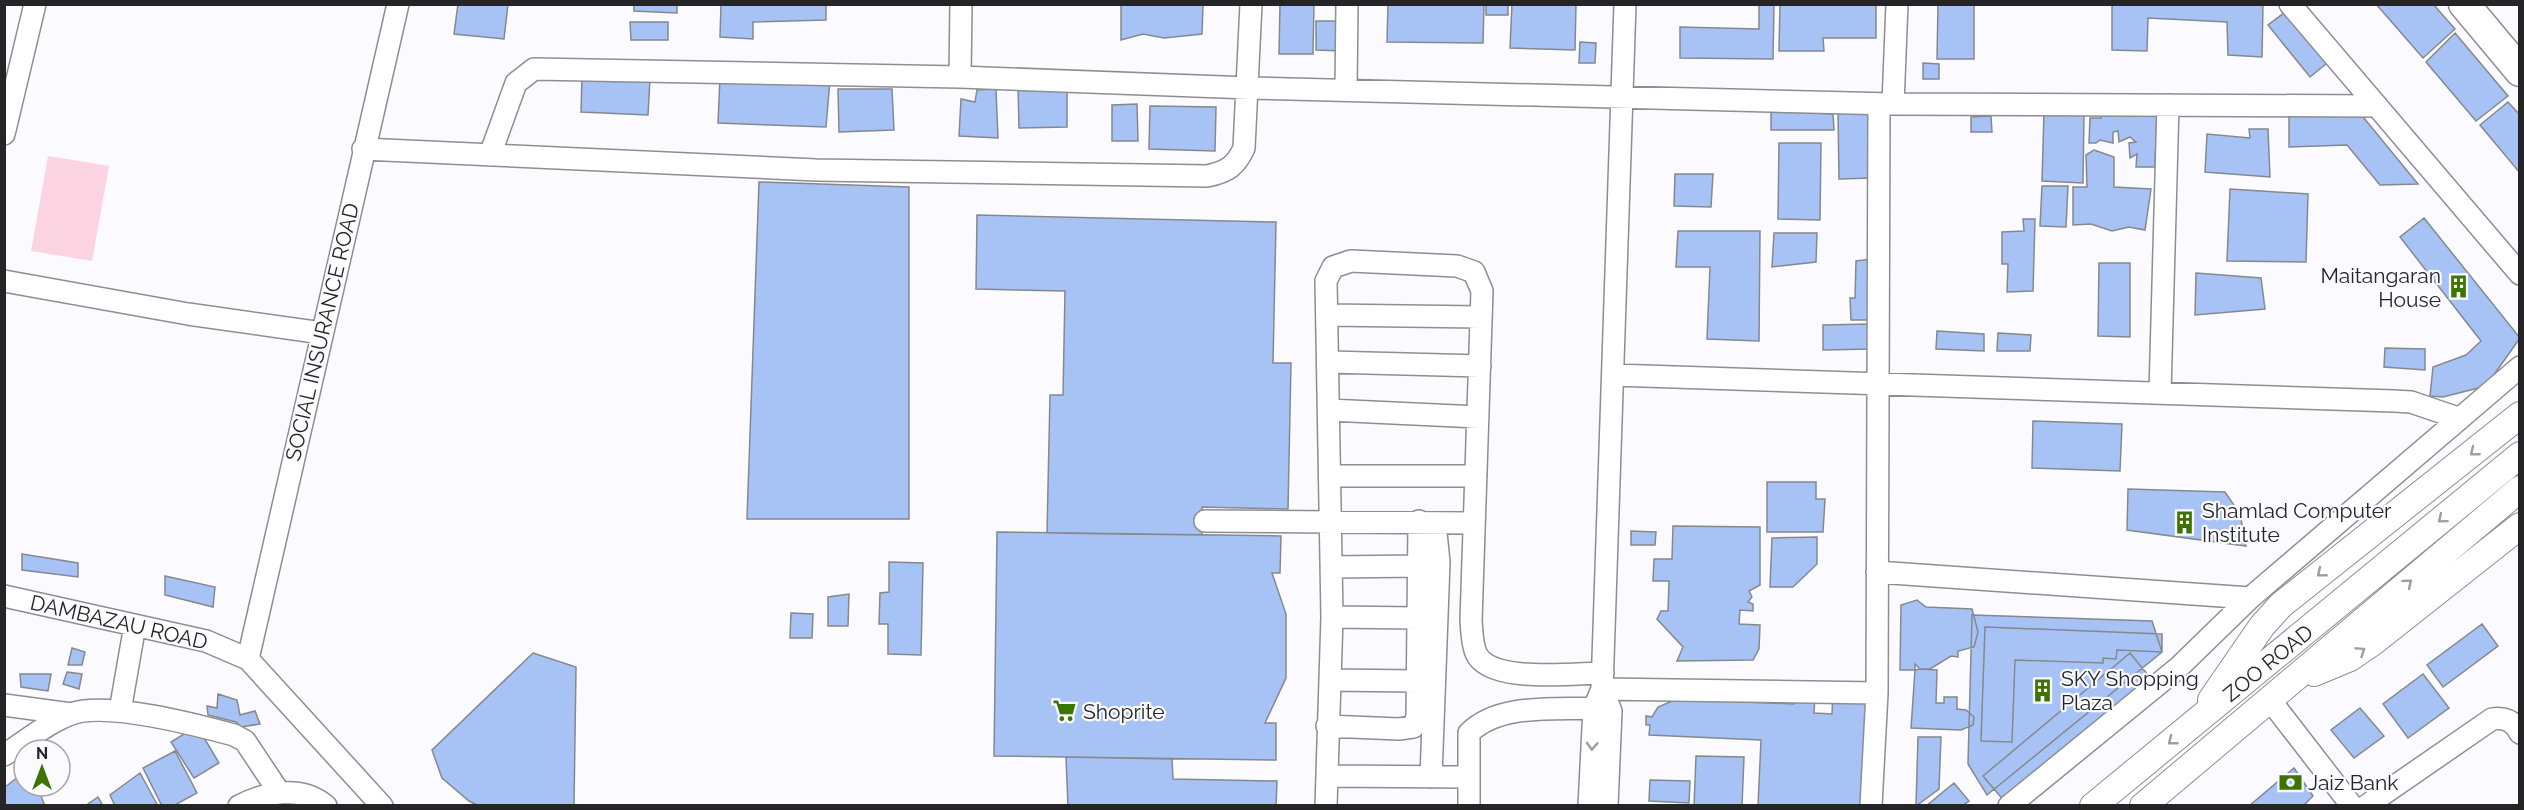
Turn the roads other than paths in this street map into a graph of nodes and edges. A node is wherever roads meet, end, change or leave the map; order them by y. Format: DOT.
graph roads {
  1 [pos="35,4"];
  2 [pos="398,4"];
  3 [pos="961,4"];
  4 [pos="1251,4"];
  5 [pos="1347,4"];
  6 [pos="1624,4"];
  7 [pos="1897,4"];
  8 [pos="2290,4"];
  9 [pos="2464,4"];
  10 [pos="2490,4"];
  11 [pos="2520,41"];
  12 [pos="2520,71"];
  13 [pos="960,77"];
  14 [pos="1249,88"];
  15 [pos="1346,90"];
  16 [pos="1623,97"];
  17 [pos="1886,104"];
  18 [pos="2168,105"];
  19 [pos="2377,106"];
  20 [pos="4,134"];
  21 [pos="363,149"];
  22 [pos="490,155"];
  23 [pos="2520,274"];
  24 [pos="4,280"];
  25 [pos="1328,315"];
  26 [pos="1481,317"];
  27 [pos="322,333"];
  28 [pos="1330,362"];
  29 [pos="1480,366"];
  30 [pos="2520,367"];
  31 [pos="1614,375"];
  32 [pos="1878,385"];
  33 [pos="2160,393"];
  34 [pos="1329,410"];
  35 [pos="2520,415"];
  36 [pos="1478,417"];
  37 [pos="2458,418"];
  38 [pos="2520,455"];
  39 [pos="1330,476"];
  40 [pos="1476,476"];
  41 [pos="2520,489"];
  42 [pos="1331,520"];
  43 [pos="1205,521"];
  44 [pos="1427,522"];
  45 [pos="1474,523"];
  46 [pos="2520,526"];
  47 [pos="1419,566"];
  48 [pos="1332,567"];
  49 [pos="1876,572"];
  50 [pos="4,596"];
  51 [pos="2250,598"];
  52 [pos="1332,617"];
  53 [pos="1418,618"];
  54 [pos="135,625"];
  55 [pos="248,659"];
  56 [pos="1330,680"];
  57 [pos="1417,681"];
  58 [pos="1603,681"];
  59 [pos="2279,692"];
  60 [pos="1877,693"];
  61 [pos="4,705"];
  62 [pos="1594,708"];
  63 [pos="120,711"];
  64 [pos="71,714"];
  65 [pos="2195,722"];
  66 [pos="1328,726"];
  67 [pos="2520,733"];
  68 [pos="4,755"];
  69 [pos="1327,776"];
  70 [pos="1431,777"];
  71 [pos="1469,777"];
  72 [pos="279,792"];
  73 [pos="238,806"];
  74 [pos="326,806"];
  75 [pos="382,806"];
  76 [pos="1326,806"];
  77 [pos="1469,806"];
  78 [pos="1589,806"];
  79 [pos="1607,806"];
  80 [pos="1871,806"];
  81 [pos="2009,806"];
  82 [pos="2093,806"];
  83 [pos="2143,806"];
  84 [pos="2352,806"];
  85 [pos="2366,806"];
  1 -- 20 [label="street"];
  2 -- 21 [label="street, SOCIAL INSURANCE ROAD"];
  3 -- 13 [label="street"];
  4 -- 14 [label="street"];
  5 -- 15 [label="street"];
  6 -- 16 [label="street"];
  7 -- 17 [label="street"];
  8 -- 19 [label="street"];
  9 -- 12 [label="highway"];
  10 -- 11 [label="highway"];
  13 -- 14 [label="street"];
  13 -- 22 [label="street"];
  14 -- 15 [label="street"];
  14 -- 22 [label="street"];
  15 -- 16 [label="street"];
  16 -- 17 [label="street"];
  16 -- 31 [label="street"];
  17 -- 18 [label="street"];
  17 -- 32 [label="street"];
  18 -- 19 [label="street"];
  18 -- 33 [label="street"];
  19 -- 23 [label="street"];
  21 -- 22 [label="street"];
  21 -- 27 [label="street, SOCIAL INSURANCE ROAD"];
  24 -- 27 [label="street"];
  25 -- 26 [label="street"];
  25 -- 26 [label="street"];
  25 -- 28 [label="street"];
  26 -- 29 [label="street"];
  27 -- 55 [label="street, SOCIAL INSURANCE ROAD"];
  28 -- 29 [label="street"];
  28 -- 34 [label="street"];
  29 -- 36 [label="street"];
  30 -- 37 [label="street"];
  31 -- 32 [label="street"];
  31 -- 58 [label="street"];
  32 -- 33 [label="street"];
  32 -- 49 [label="street"];
  33 -- 37 [label="street"];
  34 -- 36 [label="street"];
  34 -- 39 [label="street"];
  35 -- 65 [label="main road, one-way"];
  36 -- 40 [label="street"];
  37 -- 51 [label="street"];
  38 -- 65 [label="main road, ZOO ROAD, one-way"];
  39 -- 40 [label="street"];
  39 -- 42 [label="street"];
  40 -- 45 [label="street"];
  59 -- 41 [label="main road, ZOO ROAD, one-way"];
  42 -- 43 [label="street"];
  42 -- 44 [label="street"];
  42 -- 48 [label="street"];
  44 -- 45 [label="street"];
  44 -- 47 [label="street"];
  44 -- 70 [label="street"];
  45 -- 58 [label="street"];
  59 -- 46 [label="main road, one-way"];
  47 -- 48 [label="street"];
  47 -- 53 [label="street"];
  48 -- 52 [label="street"];
  49 -- 51 [label="street"];
  49 -- 60 [label="street"];
  50 -- 54 [label="street, DAMBAZAU ROAD"];
  51 -- 81 [label="street"];
  52 -- 53 [label="street"];
  52 -- 56 [label="street"];
  53 -- 57 [label="street"];
  54 -- 55 [label="street, DAMBAZAU ROAD"];
  54 -- 63 [label="street"];
  55 -- 75 [label="street, DAMBAZAU ROAD"];
  56 -- 57 [label="street"];
  56 -- 66 [label="street"];
  57 -- 66 [label="street"];
  58 -- 60 [label="street"];
  58 -- 62 [label="street"];
  58 -- 79 [label="street"];
  59 -- 83 [label="main road, ZOO ROAD"];
  59 -- 84 [label="street"];
  60 -- 80 [label="street"];
  61 -- 64 [label="street"];
  62 -- 71 [label="street"];
  62 -- 78 [label="street, one-way"];
  63 -- 64 [label="street"];
  63 -- 72 [label="street"];
  64 -- 68 [label="street"];
  65 -- 82 [label="main road, ZOO ROAD, one-way"];
  66 -- 69 [label="street"];
  67 -- 85 [label="street"];
  69 -- 70 [label="street"];
  69 -- 76 [label="street"];
  70 -- 71 [label="street"];
  71 -- 77 [label="street"];
  72 -- 73 [label="street"];
  72 -- 74 [label="street"];
}
